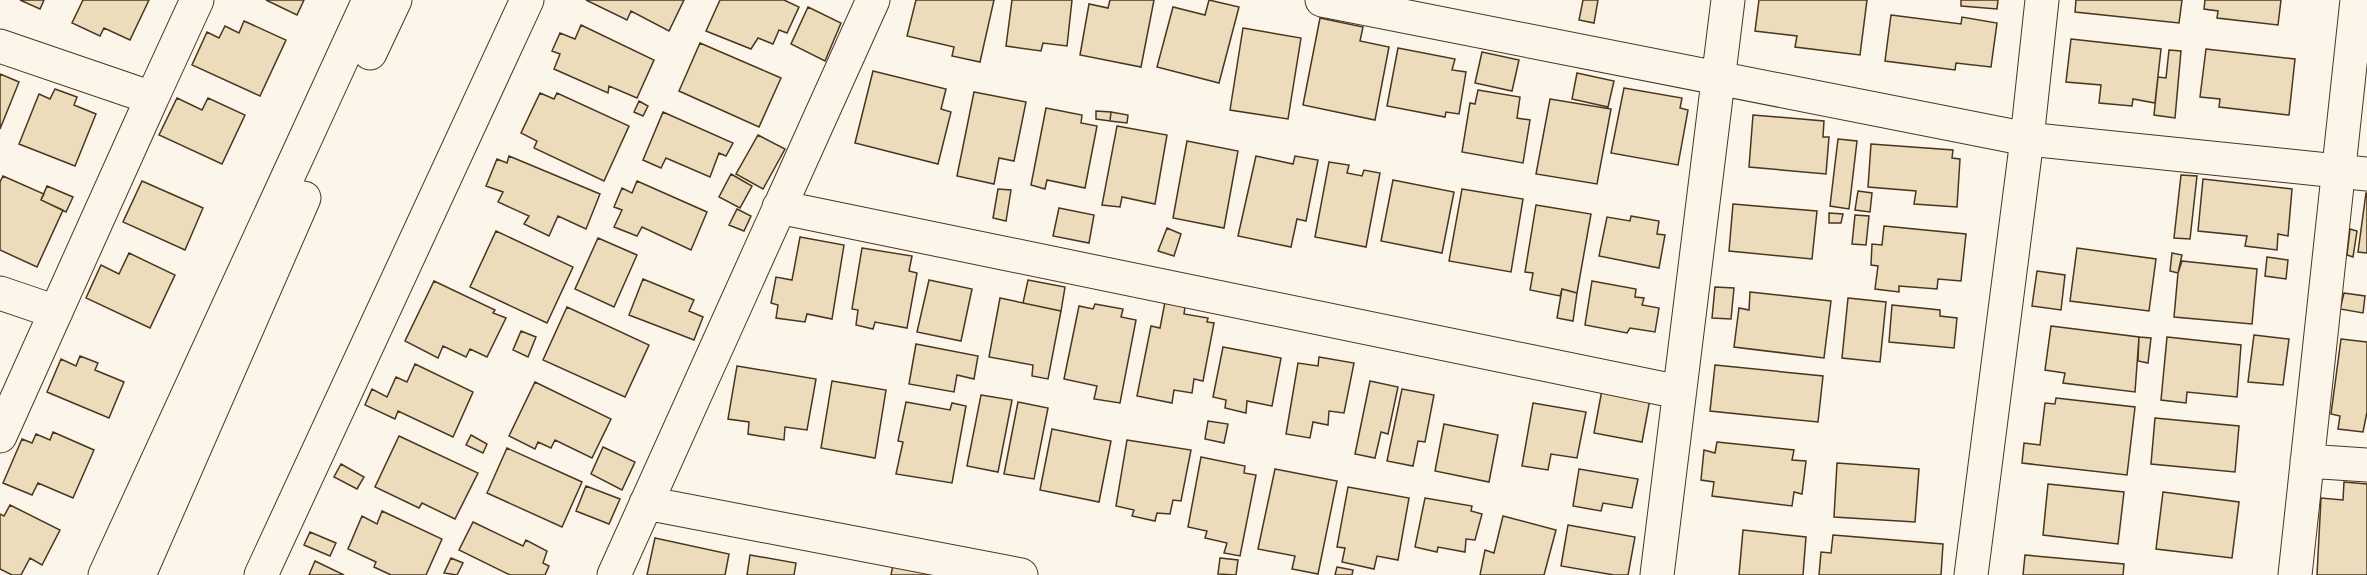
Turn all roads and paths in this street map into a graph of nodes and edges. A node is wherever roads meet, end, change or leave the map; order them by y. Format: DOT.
graph roads {
  1 [pos="197,0"];
  2 [pos="369,0"];
  3 [pos="395,0"];
  4 [pos="527,0"];
  5 [pos="873,0"];
  6 [pos="1322,0"];
  7 [pos="1728,0"];
  8 [pos="2042,0"];
  9 [pos="2357,0"];
  10 [pos="0,46"];
  11 [pos="1720,78"];
  12 [pos="152,98"];
  13 [pos="2027,139"];
  14 [pos="2353,172"];
  15 [pos="779,207"];
  16 [pos="0,293"];
  17 [pos="56,312"];
  18 [pos="1679,392"];
  19 [pos="0,436"];
  20 [pos="2307,461"];
  21 [pos="2367,465"];
  22 [pos="646,503"];
  23 [pos="105,575"];
  24 [pos="139,575"];
  25 [pos="261,575"];
  26 [pos="614,575"];
  27 [pos="1022,575"];
  28 [pos="1657,575"];
  29 [pos="1971,575"];
  30 [pos="2295,575"];
  1 -- 12 [label="street"];
  2 -- 23 [label="street"];
  3 -- 24 [label="street"];
  4 -- 25 [label="street"];
  5 -- 15 [label="street"];
  6 -- 11 [label="street"];
  7 -- 11 [label="street"];
  8 -- 13 [label="street"];
  9 -- 14 [label="street"];
  10 -- 12 [label="street"];
  11 -- 13 [label="street"];
  11 -- 18 [label="street"];
  12 -- 17 [label="street"];
  13 -- 14 [label="street"];
  13 -- 29 [label="street"];
  14 -- 20 [label="street"];
  15 -- 18 [label="street"];
  15 -- 22 [label="street"];
  16 -- 17 [label="street"];
  17 -- 19 [label="street"];
  18 -- 28 [label="street"];
  20 -- 21 [label="street"];
  20 -- 30 [label="street"];
  22 -- 26 [label="street"];
  22 -- 27 [label="street"];
}
